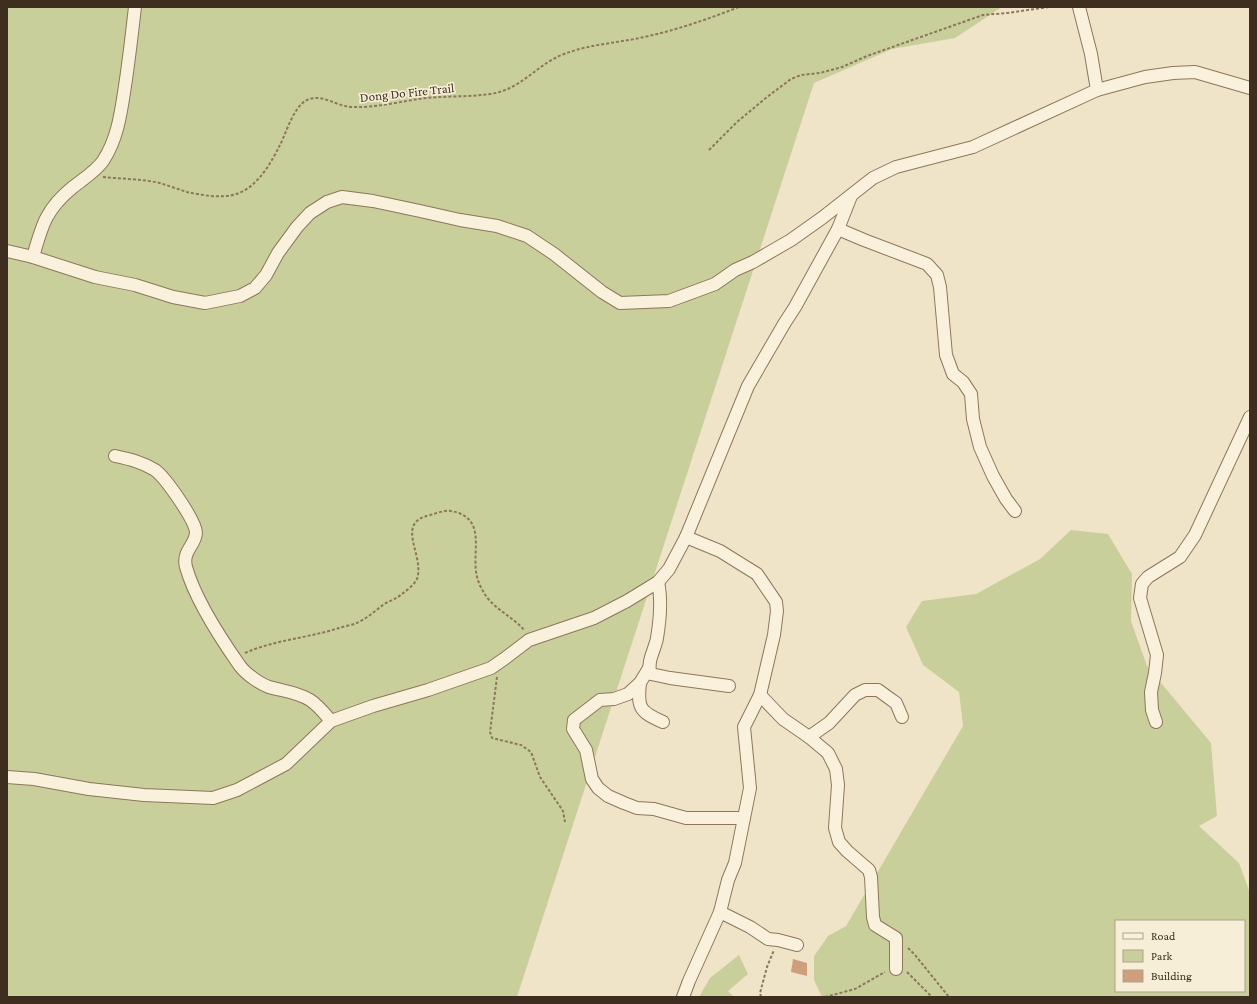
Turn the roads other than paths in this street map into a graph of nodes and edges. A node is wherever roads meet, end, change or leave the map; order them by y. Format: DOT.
graph roads {
  1 [pos="135,7"];
  2 [pos="1078,7"];
  3 [pos="1250,88"];
  4 [pos="1097,90"];
  5 [pos="852,194"];
  6 [pos="838,229"];
  7 [pos="7,252"];
  8 [pos="33,257"];
  9 [pos="1250,417"];
  10 [pos="115,456"];
  11 [pos="1016,511"];
  12 [pos="686,537"];
  13 [pos="658,582"];
  14 [pos="649,668"];
  15 [pos="640,683"];
  16 [pos="729,686"];
  17 [pos="760,695"];
  18 [pos="902,717"];
  19 [pos="332,721"];
  20 [pos="663,722"];
  21 [pos="1156,722"];
  22 [pos="809,737"];
  23 [pos="7,777"];
  24 [pos="744,818"];
  25 [pos="720,912"];
  26 [pos="797,945"];
  27 [pos="896,969"];
  28 [pos="683,997"];
  1 -- 8 [label="street"];
  2 -- 4 [label="street"];
  3 -- 4 [label="street"];
  4 -- 5 [label="street"];
  5 -- 6 [label="street"];
  5 -- 8 [label="street"];
  6 -- 11 [label="street"];
  6 -- 12 [label="street"];
  7 -- 8 [label="street"];
  9 -- 21 [label="street"];
  10 -- 19 [label="street"];
  12 -- 13 [label="street"];
  12 -- 17 [label="street"];
  13 -- 14 [label="street"];
  13 -- 19 [label="street"];
  14 -- 15 [label="street"];
  14 -- 16 [label="street"];
  15 -- 20 [label="street"];
  15 -- 24 [label="street"];
  17 -- 22 [label="street"];
  17 -- 24 [label="street"];
  18 -- 22 [label="street"];
  19 -- 23 [label="street"];
  22 -- 27 [label="street"];
  24 -- 25 [label="street"];
  25 -- 26 [label="street"];
  25 -- 28 [label="street"];
}
